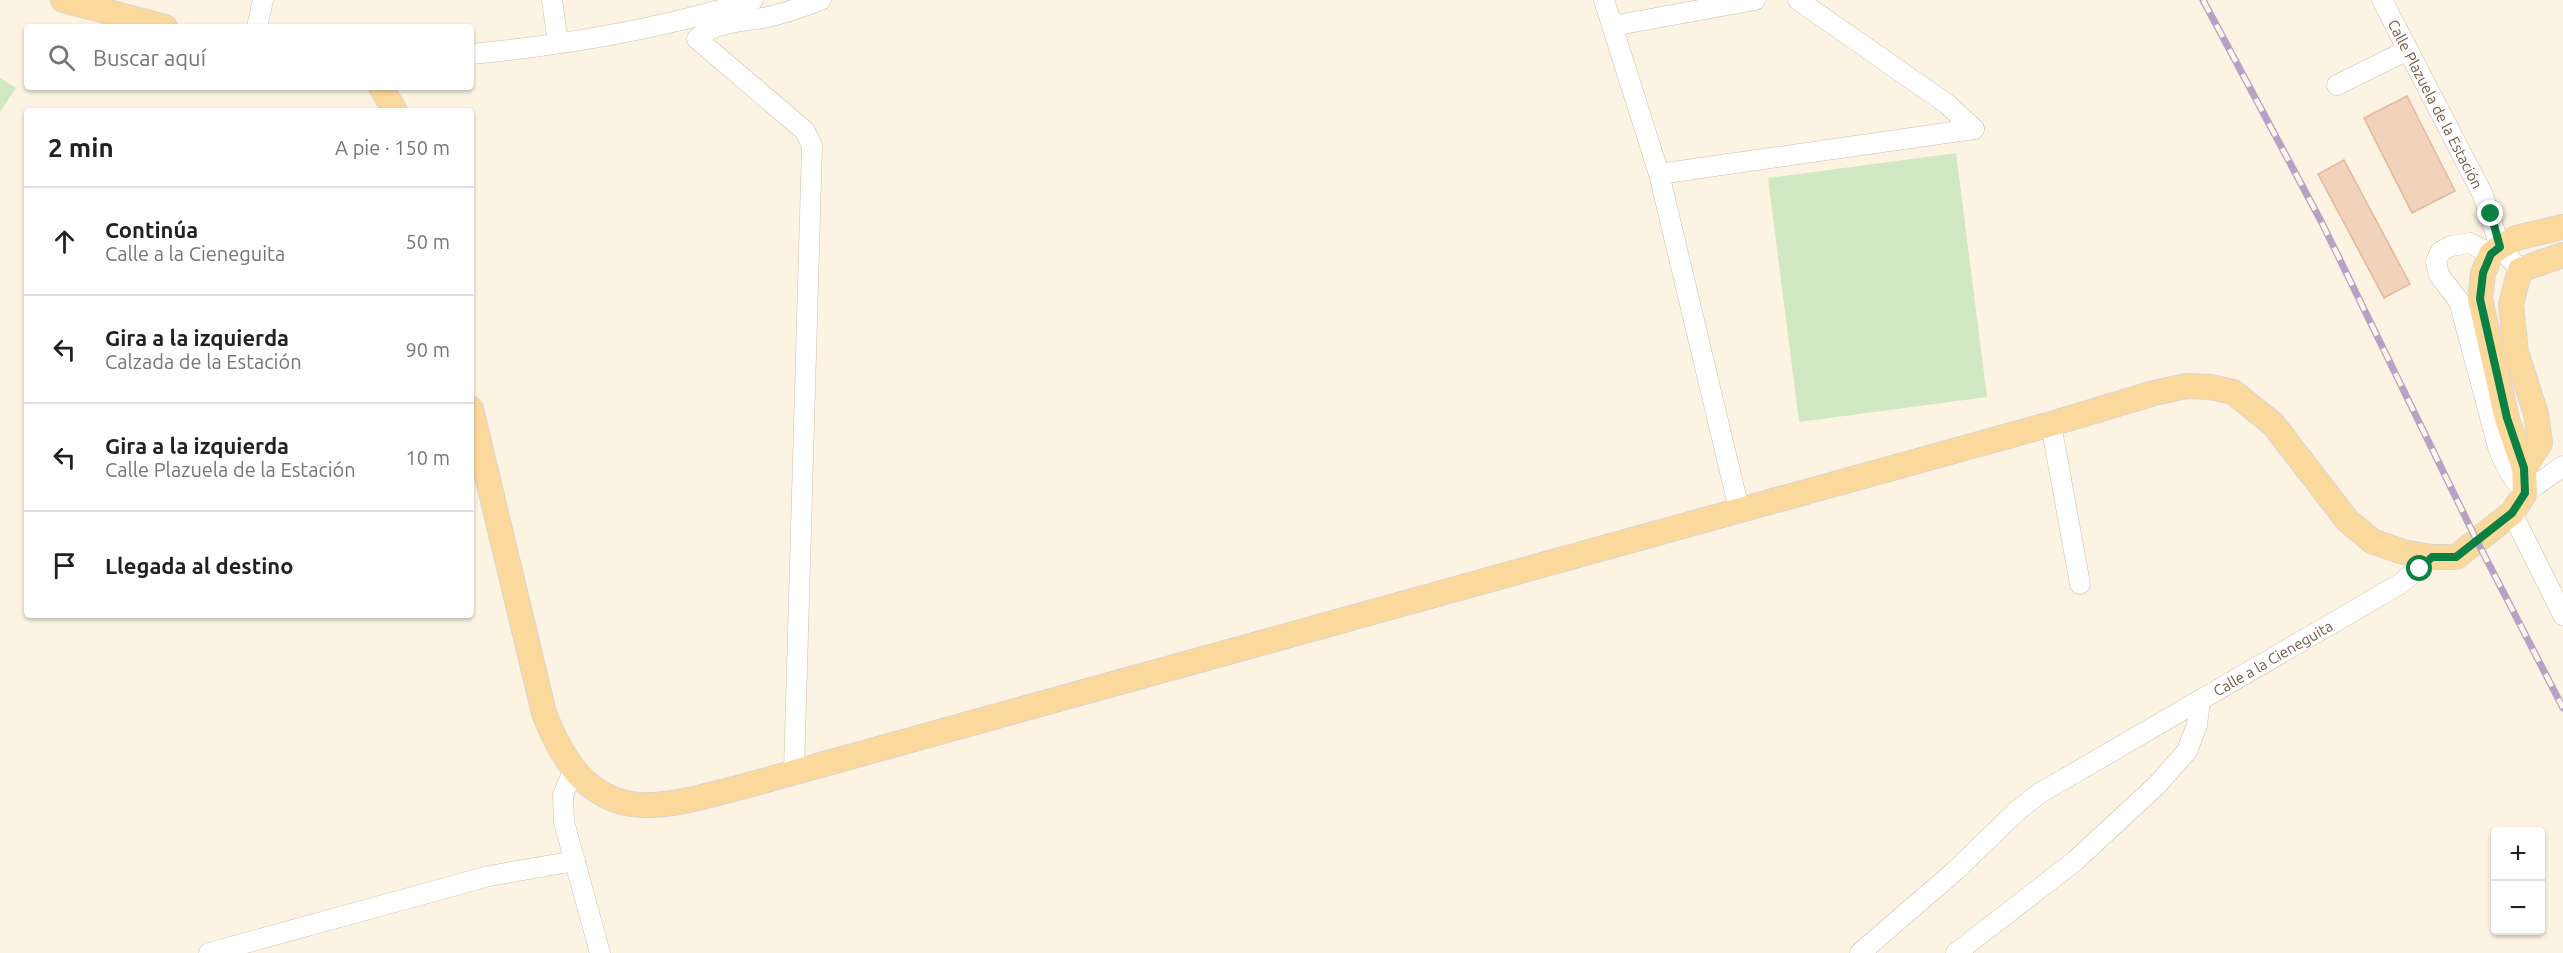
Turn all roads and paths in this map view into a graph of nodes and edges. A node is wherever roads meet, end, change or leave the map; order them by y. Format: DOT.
graph roads {
  1 [pos="63,0"];
  2 [pos="263,0"];
  3 [pos="552,0"];
  4 [pos="753,0"];
  5 [pos="821,0"];
  6 [pos="1604,0"];
  7 [pos="1755,0"];
  8 [pos="1798,0"];
  9 [pos="2382,0"];
  10 [pos="698,7"];
  11 [pos="154,24"];
  12 [pos="258,24"];
  13 [pos="1612,26"];
  14 [pos="558,43"];
  15 [pos="2408,50"];
  16 [pos="474,54"];
  17 [pos="2337,86"];
  18 [pos="383,90"];
  19 [pos="393,108"];
  20 [pos="1659,174"];
  21 [pos="2563,226"];
  22 [pos="2496,250"];
  23 [pos="2563,255"];
  24 [pos="2520,270"];
  25 [pos="474,422"];
  26 [pos="2051,424"];
  27 [pos="2563,466"];
  28 [pos="2524,468"];
  29 [pos="2525,493"];
  30 [pos="1738,509"];
  31 [pos="2512,513"];
  32 [pos="2432,557"];
  33 [pos="2080,584"];
  34 [pos="2563,615"];
  35 [pos="2200,700"];
  36 [pos="573,771"];
  37 [pos="794,772"];
  38 [pos="575,861"];
  39 [pos="209,953"];
  40 [pos="600,953"];
  41 [pos="1860,953"];
  42 [pos="1956,953"];
  1 -- 11 [label="main road"];
  2 -- 12 [label="street"];
  3 -- 14 [label="street"];
  4 -- 10 [label="street"];
  5 -- 37 [label="street"];
  6 -- 13 [label="street"];
  7 -- 13 [label="street"];
  8 -- 20 [label="street"];
  9 -- 15 [label="street, Calle Plazuela de la Estación"];
  10 -- 14 [label="street"];
  13 -- 20 [label="street"];
  14 -- 16 [label="street"];
  15 -- 17 [label="street"];
  15 -- 22 [label="street, Calle Plazuela de la Estación"];
  18 -- 19 [label="main road"];
  20 -- 30 [label="street"];
  21 -- 22 [label="main road"];
  22 -- 24 [label="street, Calle Plazuela de la Estación"];
  22 -- 28 [label="main road"];
  22 -- 29 [label="street"];
  23 -- 24 [label="main road"];
  24 -- 28 [label="main road"];
  25 -- 36 [label="main road"];
  26 -- 30 [label="main road"];
  26 -- 32 [label="main road"];
  26 -- 33 [label="street"];
  27 -- 29 [label="street"];
  28 -- 29 [label="main road"];
  29 -- 31 [label="main road"];
  30 -- 37 [label="main road"];
  31 -- 32 [label="main road"];
  31 -- 34 [label="street"];
  32 -- 35 [label="street, Calle a la Cieneguita"];
  35 -- 41 [label="street, Calle a la Cieneguita"];
  35 -- 42 [label="street"];
  36 -- 37 [label="main road"];
  36 -- 38 [label="street"];
  38 -- 39 [label="street"];
  38 -- 40 [label="street"];
}
